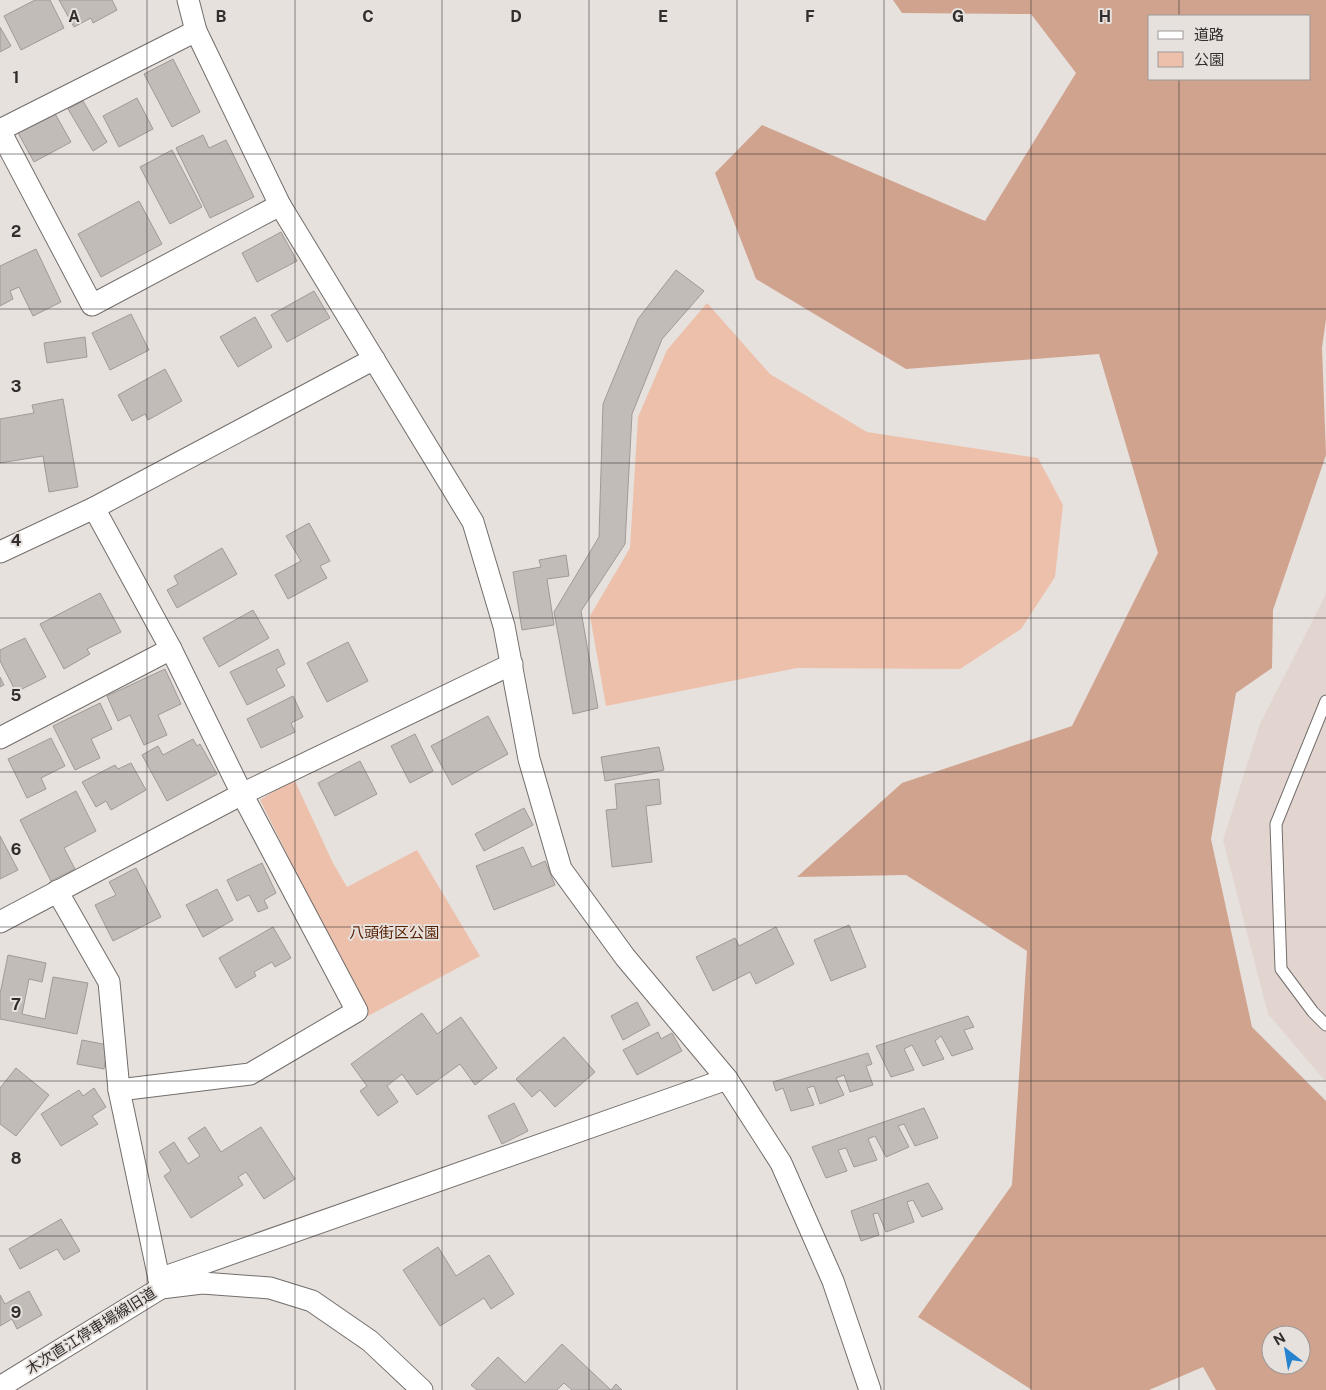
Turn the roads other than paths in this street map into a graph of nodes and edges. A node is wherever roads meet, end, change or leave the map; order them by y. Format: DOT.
graph roads {
  1 [pos="188,0"];
  2 [pos="196,31"];
  3 [pos="0,131"];
  4 [pos="280,205"];
  5 [pos="374,359"];
  6 [pos="94,508"];
  7 [pos="0,552"];
  8 [pos="171,649"];
  9 [pos="512,664"];
  10 [pos="1326,702"];
  11 [pos="0,738"];
  12 [pos="242,794"];
  13 [pos="57,891"];
  14 [pos="0,922"];
  15 [pos="1326,1024"];
  16 [pos="727,1079"];
  17 [pos="119,1090"];
  18 [pos="160,1283"];
  19 [pos="0,1387"];
  20 [pos="422,1390"];
  21 [pos="870,1390"];
  1 -- 2 [label="street"];
  2 -- 3 [label="street"];
  2 -- 4 [label="street"];
  3 -- 4 [label="street"];
  4 -- 5 [label="street"];
  5 -- 6 [label="street"];
  5 -- 9 [label="street"];
  6 -- 7 [label="street"];
  6 -- 8 [label="street"];
  8 -- 11 [label="street"];
  8 -- 12 [label="street"];
  9 -- 12 [label="street"];
  9 -- 16 [label="street"];
  10 -- 15 [label="lane"];
  12 -- 13 [label="street"];
  12 -- 17 [label="street"];
  13 -- 14 [label="street"];
  13 -- 17 [label="street"];
  16 -- 18 [label="street"];
  16 -- 21 [label="street"];
  17 -- 18 [label="street"];
  18 -- 19 [label="street, 木次直江停車場線旧道"];
  18 -- 20 [label="street, 木次直江停車場線旧道"];
}
